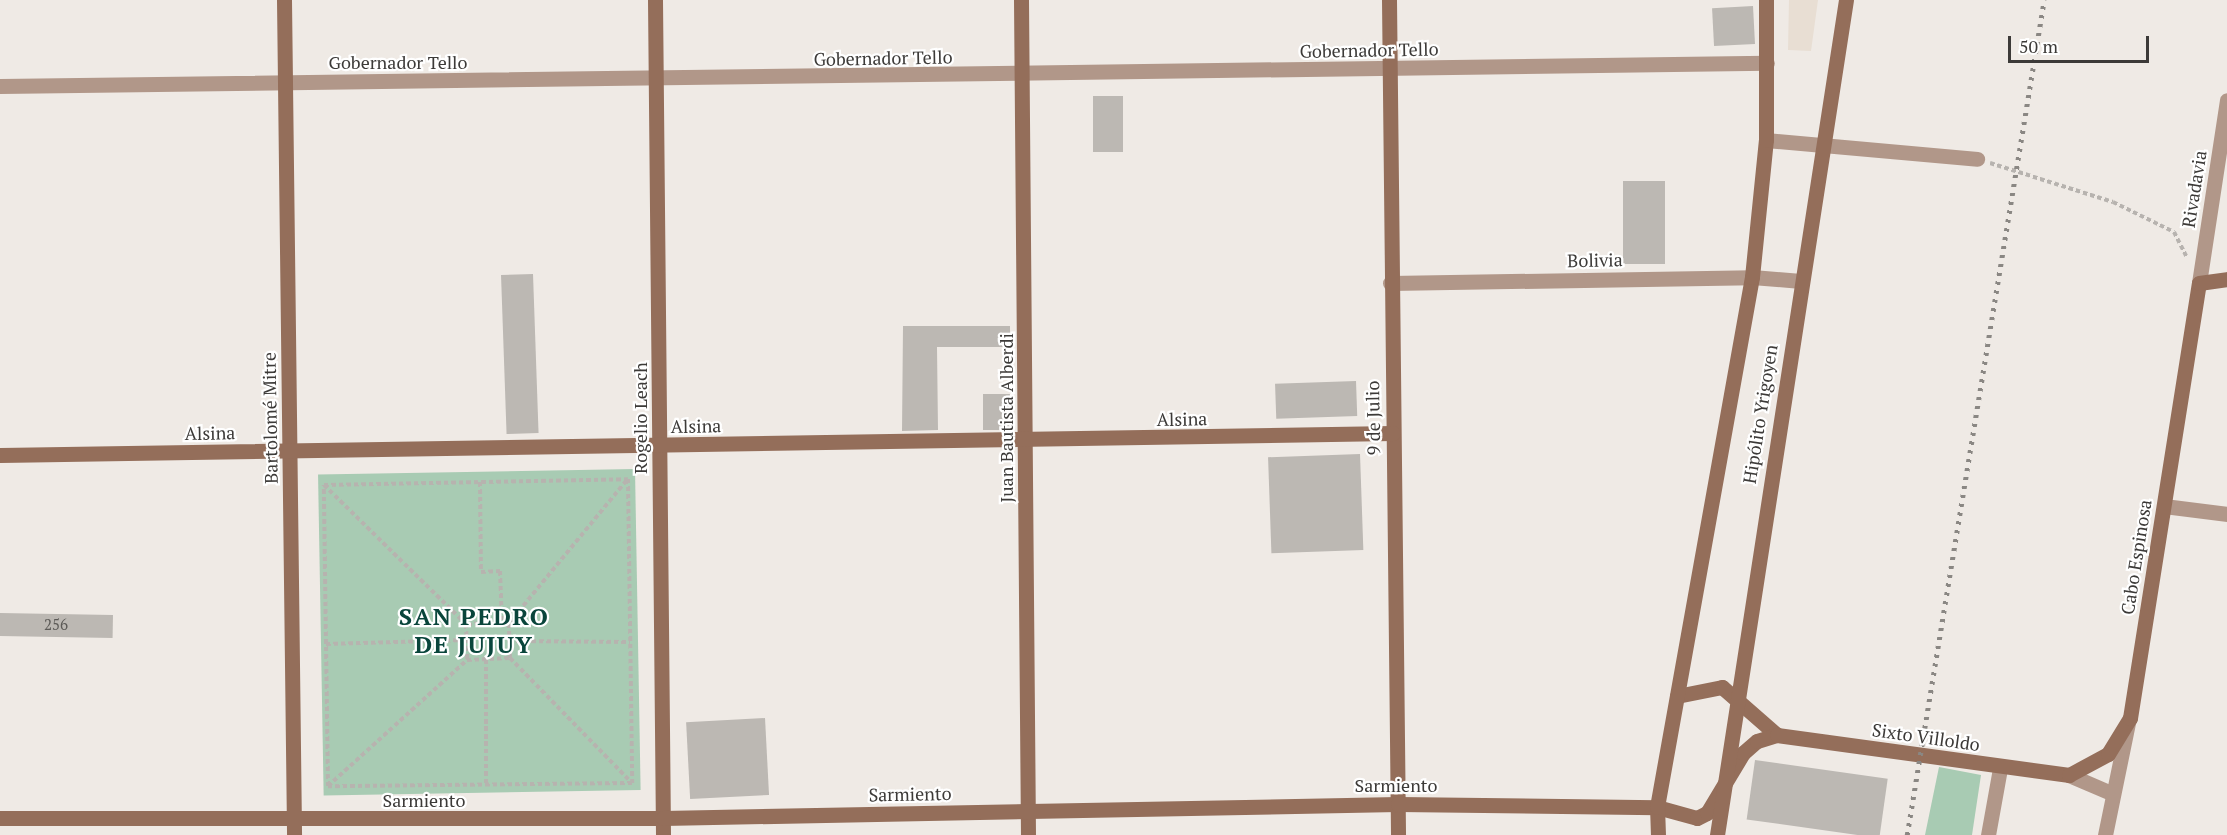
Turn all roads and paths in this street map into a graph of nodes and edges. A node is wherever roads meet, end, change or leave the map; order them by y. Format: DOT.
graph roads {
  1 [pos="284,0"];
  2 [pos="655,0"];
  3 [pos="1021,0"];
  4 [pos="1389,0"];
  5 [pos="1766,0"];
  6 [pos="1846,0"];
  7 [pos="1767,63"];
  8 [pos="1390,69"];
  9 [pos="1024,76"];
  10 [pos="285,81"];
  11 [pos="657,81"];
  12 [pos="0,86"];
  13 [pos="2227,100"];
  14 [pos="1766,140"];
  15 [pos="1827,143"];
  16 [pos="1977,159"];
  17 [pos="1752,277"];
  18 [pos="2227,279"];
  19 [pos="1801,281"];
  20 [pos="1390,283"];
  21 [pos="2199,284"];
  22 [pos="1393,434"];
  23 [pos="1026,443"];
  24 [pos="659,446"];
  25 [pos="290,452"];
  26 [pos="0,454"];
  27 [pos="628,479"];
  28 [pos="480,482"];
  29 [pos="324,485"];
  30 [pos="2164,507"];
  31 [pos="2227,514"];
  32 [pos="509,622"];
  33 [pos="502,623"];
  34 [pos="466,624"];
  35 [pos="467,640"];
  36 [pos="509,641"];
  37 [pos="630,642"];
  38 [pos="326,644"];
  39 [pos="510,658"];
  40 [pos="486,659"];
  41 [pos="467,660"];
  42 [pos="1736,695"];
  43 [pos="1677,696"];
  44 [pos="2130,718"];
  45 [pos="1777,735"];
  46 [pos="2000,768"];
  47 [pos="1725,775"];
  48 [pos="2069,775"];
  49 [pos="632,783"];
  50 [pos="486,784"];
  51 [pos="328,786"];
  52 [pos="2112,793"];
  53 [pos="1398,804"];
  54 [pos="1658,807"];
  55 [pos="1028,812"];
  56 [pos="0,818"];
  57 [pos="663,818"];
  58 [pos="294,827"];
  59 [pos="663,835"];
  60 [pos="1028,835"];
  61 [pos="1398,835"];
  62 [pos="1658,835"];
  63 [pos="1717,835"];
  64 [pos="1988,835"];
  65 [pos="2105,835"];
  1 -- 10 [label="street, Bartolomé Mitre"];
  2 -- 11 [label="street, Rogelio Leach"];
  3 -- 9 [label="street, Juan Bautista Alberdi"];
  4 -- 8 [label="street, 9 de Julio"];
  5 -- 7 [label="street, Hipólito Yrigoyen"];
  6 -- 15 [label="street, Hipólito Yrigoyen"];
  7 -- 8 [label="street, Gobernador Tello"];
  7 -- 14 [label="street, Hipólito Yrigoyen"];
  8 -- 9 [label="street, Gobernador Tello"];
  8 -- 20 [label="street, 9 de Julio"];
  9 -- 11 [label="street, Gobernador Tello"];
  9 -- 23 [label="street, Juan Bautista Alberdi"];
  10 -- 11 [label="street, Gobernador Tello"];
  10 -- 12 [label="street, Gobernador Tello"];
  10 -- 25 [label="street, Bartolomé Mitre"];
  11 -- 24 [label="street, Rogelio Leach"];
  13 -- 21 [label="street, Rivadavia"];
  14 -- 15 [label="street"];
  14 -- 17 [label="street, Hipólito Yrigoyen"];
  15 -- 16 [label="street"];
  15 -- 19 [label="street, Hipólito Yrigoyen"];
  16 -- 21 [label="path"];
  17 -- 19 [label="street, Bolivia"];
  17 -- 20 [label="street, Bolivia"];
  17 -- 43 [label="street, Hipólito Yrigoyen"];
  18 -- 21 [label="street"];
  19 -- 42 [label="street, Hipólito Yrigoyen"];
  20 -- 22 [label="street, 9 de Julio"];
  21 -- 30 [label="street, Cabo Espinosa"];
  22 -- 23 [label="street, Alsina"];
  22 -- 53 [label="street, 9 de Julio"];
  23 -- 24 [label="street, Alsina"];
  23 -- 55 [label="street, Juan Bautista Alberdi"];
  24 -- 25 [label="street, Alsina"];
  24 -- 57 [label="street, Rogelio Leach"];
  25 -- 26 [label="street, Alsina"];
  25 -- 58 [label="street, Bartolomé Mitre"];
  27 -- 28 [label="path"];
  27 -- 32 [label="path"];
  27 -- 37 [label="path"];
  28 -- 29 [label="path"];
  28 -- 33 [label="path"];
  29 -- 34 [label="path"];
  29 -- 38 [label="path"];
  30 -- 31 [label="street"];
  30 -- 44 [label="street, Cabo Espinosa"];
  32 -- 33 [label="path"];
  32 -- 36 [label="path"];
  33 -- 34 [label="path"];
  34 -- 35 [label="path"];
  35 -- 38 [label="path"];
  35 -- 41 [label="path"];
  36 -- 37 [label="path"];
  36 -- 39 [label="path"];
  37 -- 49 [label="path"];
  38 -- 51 [label="path"];
  39 -- 40 [label="path"];
  39 -- 49 [label="path"];
  40 -- 41 [label="path"];
  40 -- 50 [label="path"];
  41 -- 51 [label="path"];
  42 -- 43 [label="street"];
  42 -- 45 [label="street"];
  42 -- 47 [label="street, Hipólito Yrigoyen"];
  43 -- 54 [label="street, Hipólito Yrigoyen"];
  44 -- 48 [label="street"];
  44 -- 52 [label="street, Cabo Espinosa"];
  45 -- 46 [label="street, Sixto Villoldo"];
  45 -- 47 [label="street, Sarmiento"];
  46 -- 48 [label="street, Sixto Villoldo"];
  46 -- 64 [label="street"];
  47 -- 54 [label="street, Sarmiento"];
  47 -- 63 [label="street, Hipólito Yrigoyen"];
  48 -- 52 [label="street"];
  49 -- 50 [label="path"];
  50 -- 51 [label="path"];
  52 -- 65 [label="street, Cabo Espinosa"];
  53 -- 54 [label="street, Sarmiento"];
  53 -- 55 [label="street, Sarmiento"];
  53 -- 61 [label="street, 9 de Julio"];
  54 -- 62 [label="street, Hipólito Yrigoyen"];
  55 -- 57 [label="street, Sarmiento"];
  55 -- 60 [label="street, Juan Bautista Alberdi"];
  56 -- 58 [label="street, Sarmiento"];
  57 -- 58 [label="street, Sarmiento"];
  57 -- 59 [label="street, Rogelio Leach"];
}
